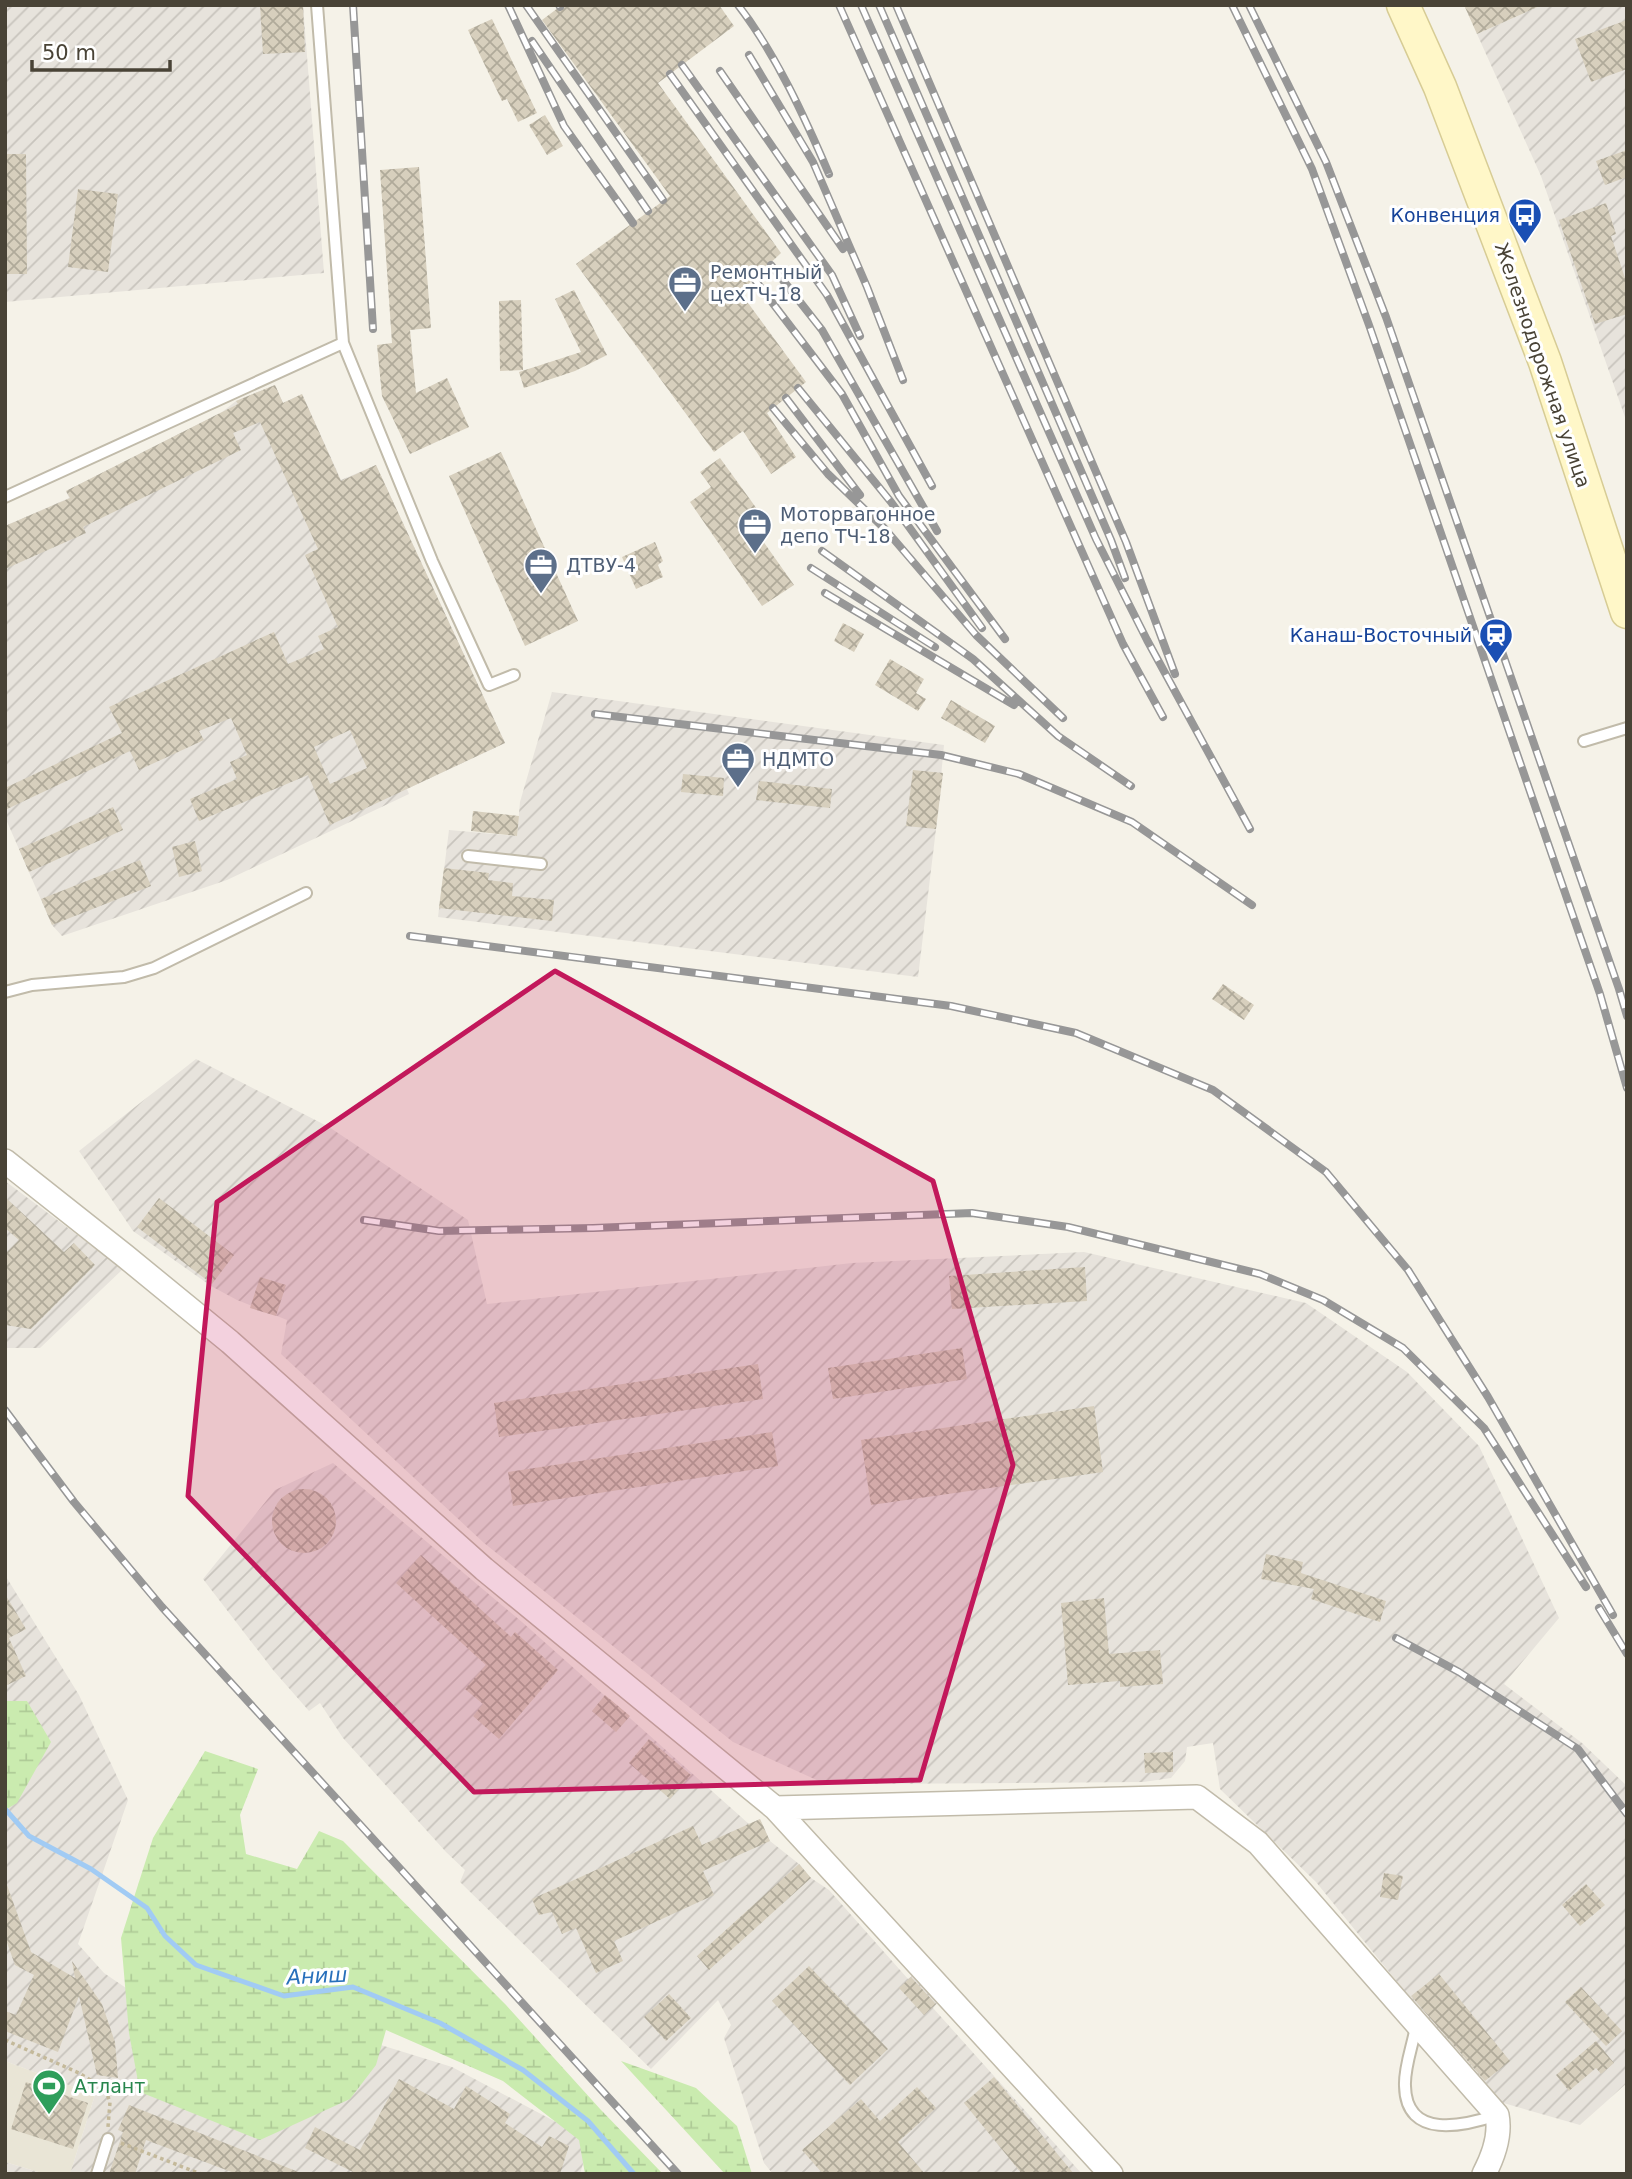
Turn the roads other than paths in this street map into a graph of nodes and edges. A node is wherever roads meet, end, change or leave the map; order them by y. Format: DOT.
graph roads {
  1 [pos="317,5"];
  2 [pos="1403,5"];
  3 [pos="343,343"];
  4 [pos="5,497"];
  5 [pos="1622,581"];
  6 [pos="1627,612"];
  7 [pos="514,675"];
  8 [pos="1627,728"];
  9 [pos="1584,741"];
  10 [pos="468,856"];
  11 [pos="541,864"];
  12 [pos="306,893"];
  13 [pos="5,992"];
  14 [pos="5,1161"];
  15 [pos="775,1808"];
  16 [pos="1417,2024"];
  17 [pos="1497,2115"];
  18 [pos="108,2139"];
  19 [pos="97,2174"];
  20 [pos="1111,2174"];
  21 [pos="1485,2174"];
  1 -- 3 [label="lane"];
  2 -- 5 [label="street, Железнодорожная улица"];
  3 -- 4 [label="lane"];
  3 -- 7 [label="lane"];
  5 -- 6 [label="street, Железнодорожная улица"];
  8 -- 9 [label="lane"];
  10 -- 11 [label="lane"];
  12 -- 13 [label="lane"];
  14 -- 15 [label="street"];
  15 -- 16 [label="street"];
  15 -- 20 [label="street"];
  16 -- 17 [label="street"];
  16 -- 17 [label="lane"];
  17 -- 21 [label="street"];
  18 -- 19 [label="lane"];
}
